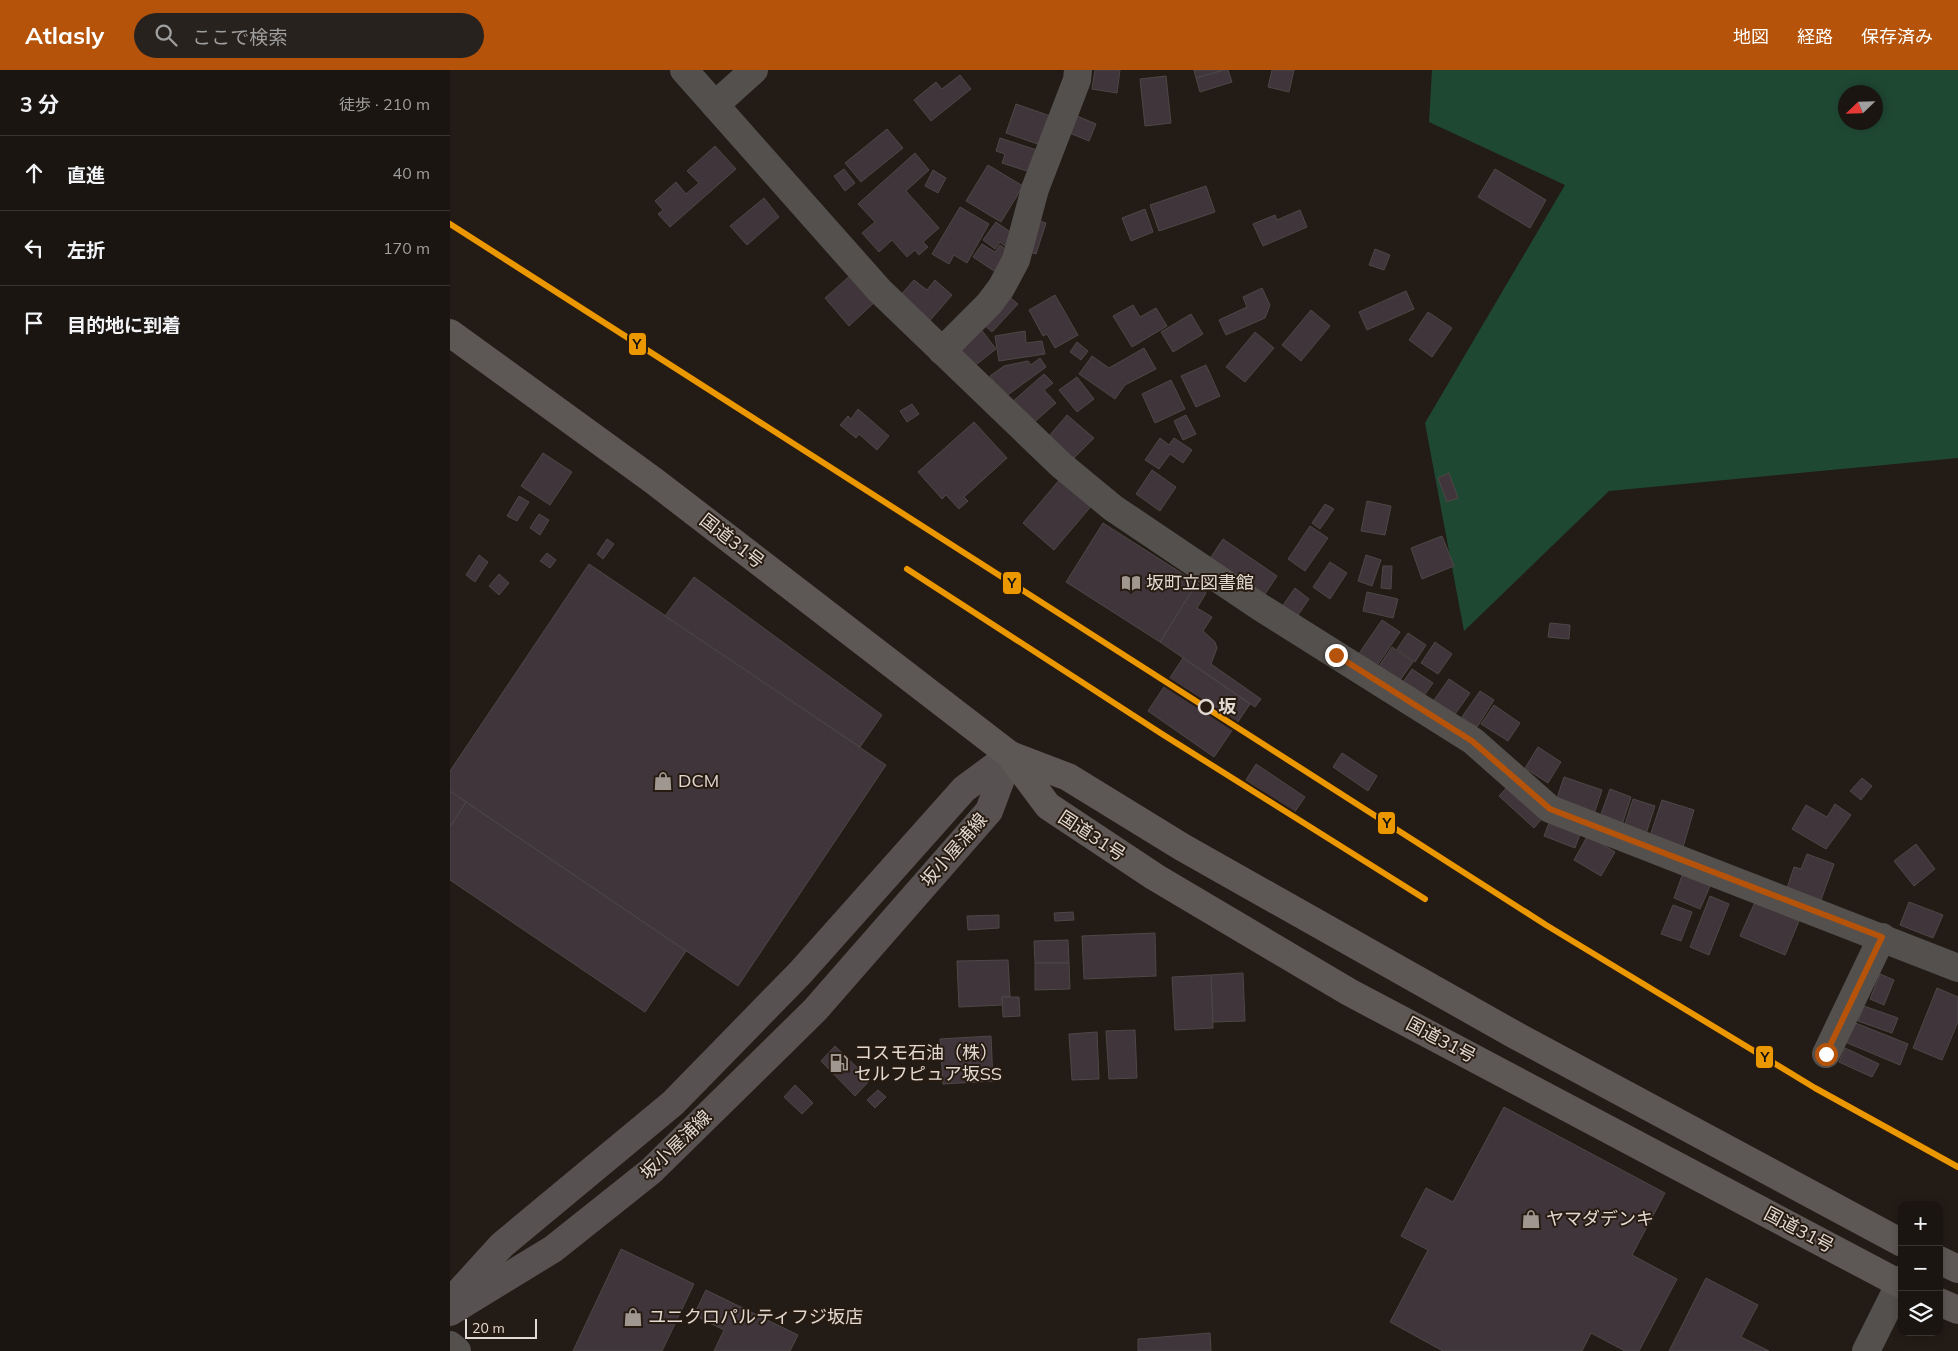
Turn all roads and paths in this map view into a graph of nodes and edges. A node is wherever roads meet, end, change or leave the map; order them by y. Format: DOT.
graph roads {
  1 [pos="684,70"];
  2 [pos="754,70"];
  3 [pos="1078,70"];
  4 [pos="715,105"];
  5 [pos="450,333"];
  6 [pos="942,351"];
  7 [pos="1010,755"];
  8 [pos="1882,937"];
  9 [pos="1958,968"];
  10 [pos="1826,1054"];
  11 [pos="1898,1240"];
  12 [pos="1943,1262"];
  13 [pos="1958,1269"];
  14 [pos="1898,1281"];
  15 [pos="1898,1289"];
  16 [pos="450,1302"];
  17 [pos="1943,1304"];
  18 [pos="1958,1310"];
  19 [pos="450,1312"];
  20 [pos="450,1345"];
  21 [pos="456,1351"];
  22 [pos="1866,1351"];
  1 -- 4 [label="street"];
  2 -- 4 [label="street"];
  3 -- 6 [label="street"];
  4 -- 6 [label="street"];
  5 -- 7 [label="highway, 国道31号"];
  6 -- 8 [label="street"];
  7 -- 11 [label="highway, 国道31号"];
  7 -- 14 [label="highway, 国道31号"];
  7 -- 16 [label="main road, 坂小屋浦線"];
  7 -- 19 [label="main road, 坂小屋浦線"];
  8 -- 9 [label="street"];
  8 -- 10 [label="street"];
  12 -- 13 [label="highway"];
  15 -- 22 [label="street"];
  17 -- 18 [label="highway"];
  20 -- 21 [label="street"];
}
